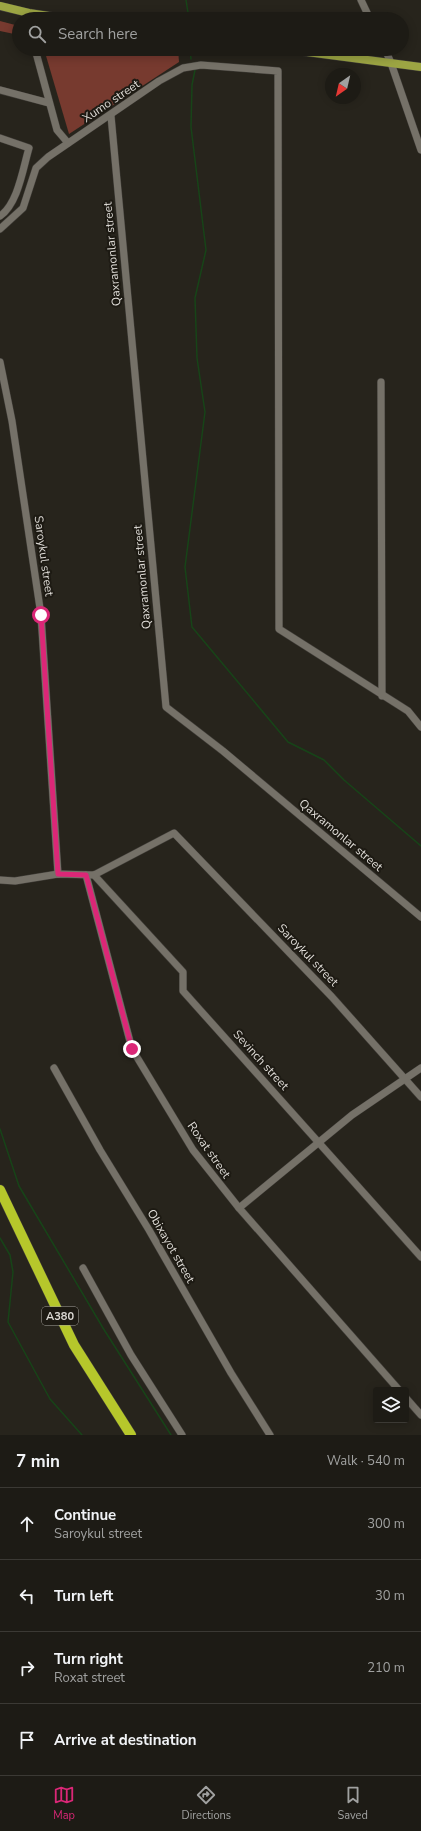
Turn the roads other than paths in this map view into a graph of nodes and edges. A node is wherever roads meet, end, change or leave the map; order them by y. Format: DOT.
graph roads {
  1 [pos="361,0"];
  2 [pos="0,6"];
  3 [pos="17,12"];
  4 [pos="367,12"];
  5 [pos="37,56"];
  6 [pos="338,56"];
  7 [pos="388,56"];
  8 [pos="391,63"];
  9 [pos="421,67"];
  10 [pos="0,90"];
  11 [pos="49,103"];
  12 [pos="110,116"];
  13 [pos="0,138"];
  14 [pos="68,143"];
  15 [pos="421,150"];
  16 [pos="0,216"];
  17 [pos="0,229"];
  18 [pos="0,362"];
  19 [pos="381,382"];
  20 [pos="382,696"];
  21 [pos="421,727"];
  22 [pos="58,874"];
  23 [pos="86,875"];
  24 [pos="94,876"];
  25 [pos="0,880"];
  26 [pos="421,917"];
  27 [pos="54,1068"];
  28 [pos="421,1068"];
  29 [pos="405,1078"];
  30 [pos="421,1097"];
  31 [pos="319,1141"];
  32 [pos="0,1190"];
  33 [pos="239,1208"];
  34 [pos="421,1257"];
  35 [pos="83,1268"];
  36 [pos="396,1387"];
  37 [pos="409,1401"];
  38 [pos="421,1415"];
  39 [pos="131,1435"];
  40 [pos="182,1435"];
  41 [pos="270,1435"];
  1 -- 4 [label="street"];
  2 -- 3 [label="main road"];
  5 -- 11 [label="street"];
  6 -- 8 [label="main road"];
  7 -- 8 [label="street"];
  8 -- 9 [label="main road"];
  8 -- 15 [label="street"];
  10 -- 11 [label="street"];
  11 -- 14 [label="street"];
  12 -- 14 [label="street, Xumo street"];
  12 -- 20 [label="street, Xumo street"];
  12 -- 26 [label="street, Qaxramonlar street"];
  13 -- 16 [label="street"];
  14 -- 17 [label="street, Xumo street"];
  18 -- 22 [label="street, Saroykul street"];
  19 -- 20 [label="street"];
  20 -- 21 [label="street"];
  22 -- 23 [label="street"];
  22 -- 25 [label="street"];
  23 -- 24 [label="street"];
  23 -- 33 [label="street, Roxat street"];
  24 -- 29 [label="street, Saroykul street"];
  24 -- 31 [label="street, Sevinch street"];
  27 -- 41 [label="street, Obixayot street"];
  28 -- 29 [label="street"];
  29 -- 30 [label="street, Saroykul street"];
  29 -- 31 [label="street"];
  31 -- 33 [label="street"];
  31 -- 34 [label="street, Sevinch street"];
  32 -- 39 [label="highway, A380"];
  33 -- 36 [label="street, Roxat street"];
  35 -- 40 [label="street"];
  37 -- 38 [label="street"];
}
